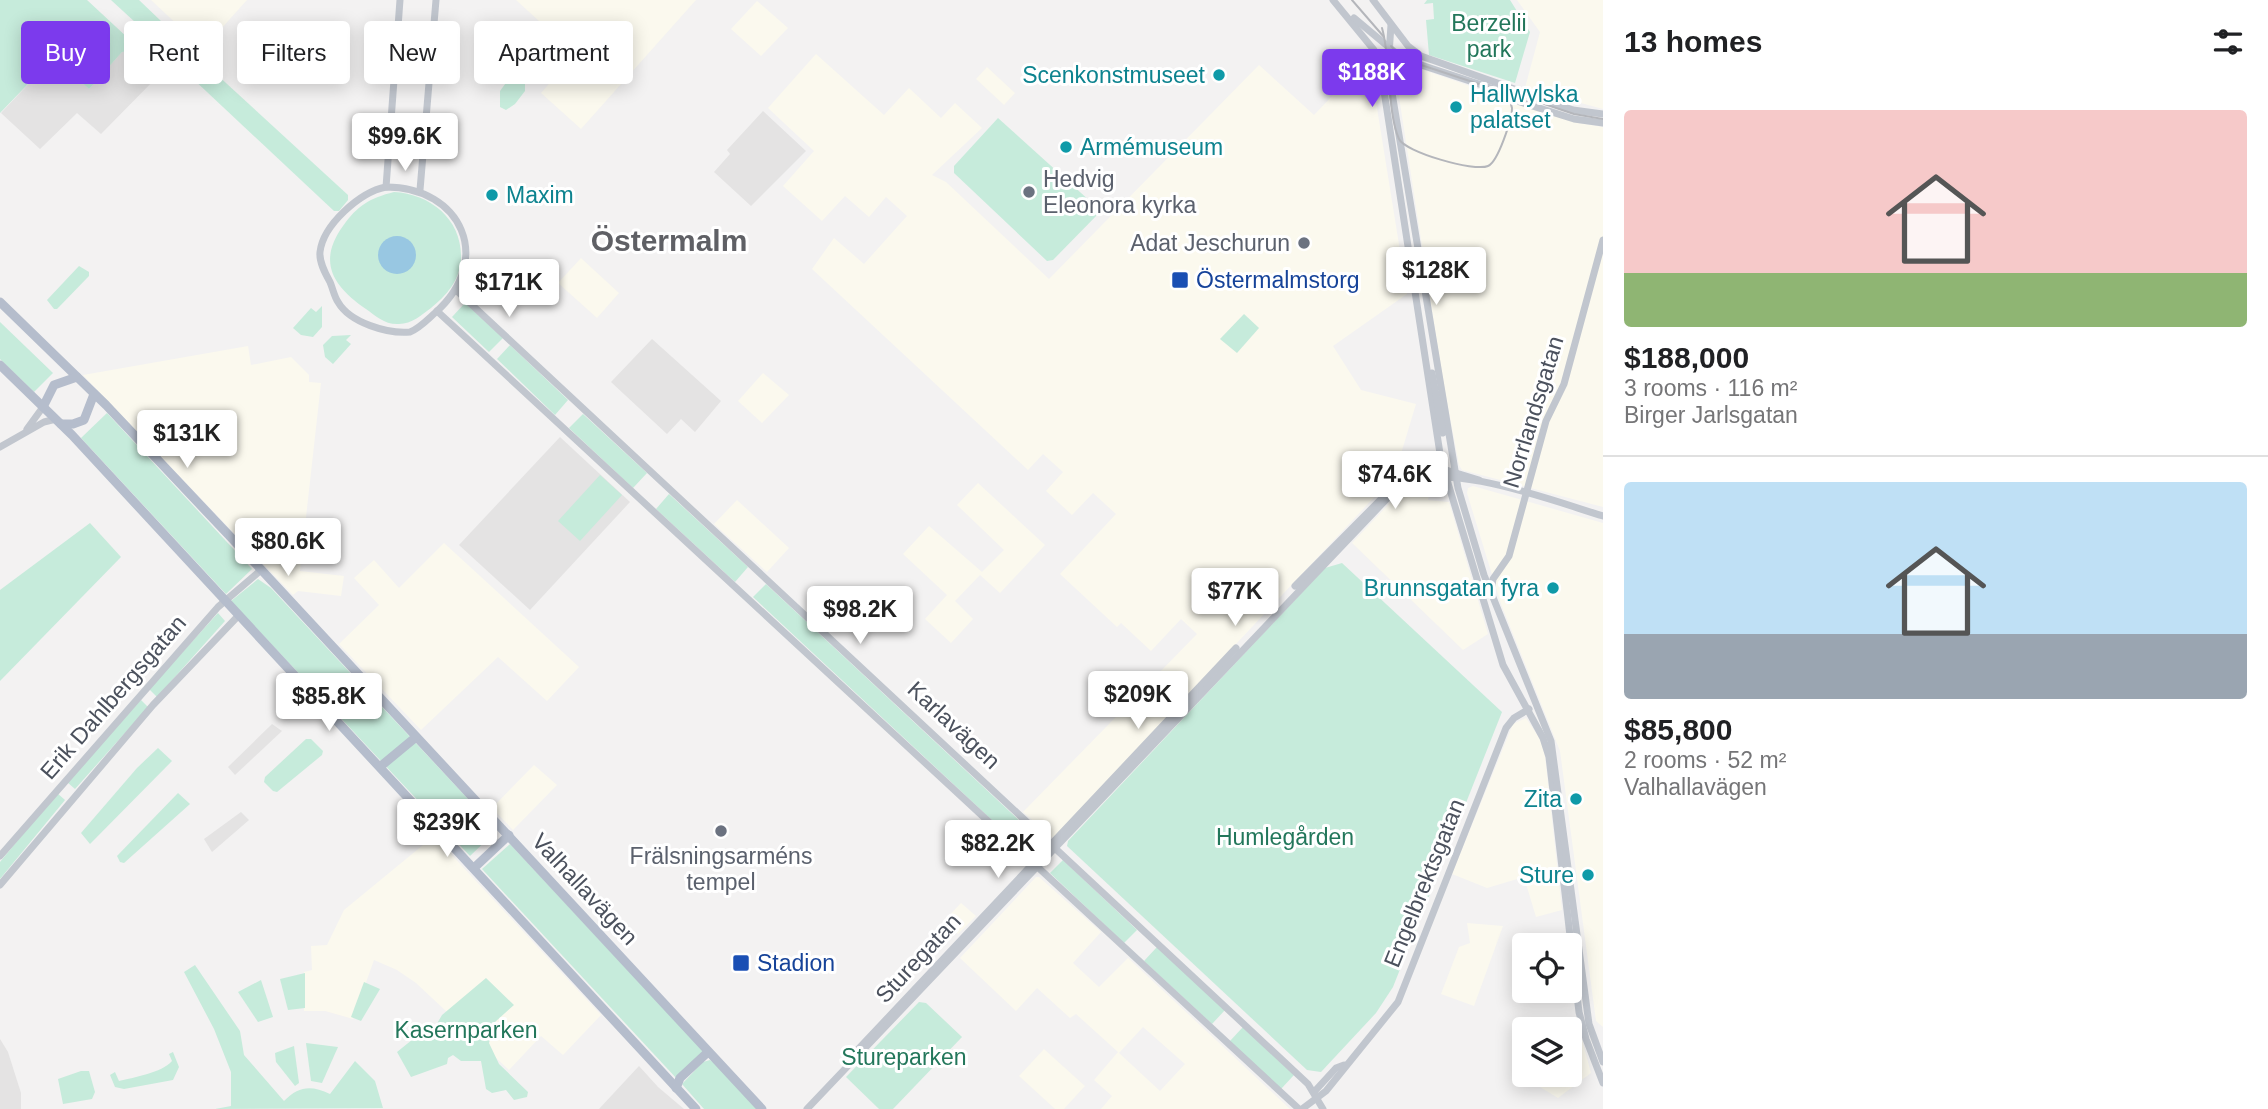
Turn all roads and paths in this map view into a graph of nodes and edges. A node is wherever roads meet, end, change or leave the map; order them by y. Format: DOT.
graph roads {
  1 [pos="400,0"];
  2 [pos="436,0"];
  3 [pos="1335,0"];
  4 [pos="1373,0"];
  5 [pos="1393,26"];
  6 [pos="1388,47"];
  7 [pos="1403,59"];
  8 [pos="1390,83"];
  9 [pos="1603,114"];
  10 [pos="1603,123"];
  11 [pos="386,187"];
  12 [pos="421,190"];
  13 [pos="1603,240"];
  14 [pos="457,291"];
  15 [pos="0,302"];
  16 [pos="437,311"];
  17 [pos="0,365"];
  18 [pos="77,377"];
  19 [pos="94,394"];
  20 [pos="43,407"];
  21 [pos="59,422"];
  22 [pos="24,432"];
  23 [pos="0,447"];
  24 [pos="1450,473"];
  25 [pos="1526,494"];
  26 [pos="1603,516"];
  27 [pos="261,570"];
  28 [pos="1491,592"];
  29 [pos="226,600"];
  30 [pos="239,615"];
  31 [pos="1513,653"];
  32 [pos="1501,656"];
  33 [pos="368,686"];
  34 [pos="1536,705"];
  35 [pos="1527,709"];
  36 [pos="335,717"];
  37 [pos="416,737"];
  38 [pos="380,765"];
  39 [pos="60,786"];
  40 [pos="74,797"];
  41 [pos="509,835"];
  42 [pos="1055,845"];
  43 [pos="0,856"];
  44 [pos="1034,866"];
  45 [pos="475,867"];
  46 [pos="0,885"];
  47 [pos="708,1052"];
  48 [pos="1603,1062"];
  49 [pos="1603,1083"];
  50 [pos="676,1088"];
  51 [pos="1315,1095"];
  52 [pos="696,1109"];
  53 [pos="762,1109"];
  54 [pos="801,1109"];
  55 [pos="807,1109"];
  56 [pos="1300,1109"];
  57 [pos="1323,1109"];
  1 -- 11 [label="street"];
  2 -- 12 [label="street"];
  3 -- 6 [label="street"];
  3 -- 24 [label="street"];
  4 -- 5 [label="street"];
  5 -- 6 [label="street"];
  5 -- 9 [label="street"];
  6 -- 7 [label="street"];
  6 -- 8 [label="street"];
  7 -- 8 [label="street"];
  7 -- 10 [label="street"];
  8 -- 24 [label="street"];
  11 -- 12 [label="street"];
  11 -- 16 [label="street"];
  12 -- 14 [label="street"];
  13 -- 25 [label="street, Norrlandsgatan"];
  14 -- 16 [label="street"];
  14 -- 42 [label="street, Karlavägen"];
  15 -- 18 [label="main road, Valhallavägen"];
  16 -- 44 [label="street, Karlavägen"];
  17 -- 20 [label="main road"];
  18 -- 19 [label="main road, Valhallavägen"];
  18 -- 20 [label="main road"];
  19 -- 21 [label="main road"];
  19 -- 27 [label="main road, Valhallavägen"];
  20 -- 21 [label="main road"];
  20 -- 22 [label="street"];
  21 -- 22 [label="street"];
  21 -- 29 [label="main road"];
  22 -- 23 [label="street"];
  24 -- 25 [label="street"];
  24 -- 28 [label="street"];
  24 -- 32 [label="street"];
  24 -- 42 [label="street, Sturegatan"];
  25 -- 26 [label="street"];
  25 -- 28 [label="street, Norrlandsgatan"];
  27 -- 29 [label="street, Erik Dahlbergsgatan"];
  27 -- 33 [label="main road, Valhallavägen"];
  28 -- 31 [label="street"];
  29 -- 30 [label="main road"];
  29 -- 39 [label="street, Erik Dahlbergsgatan"];
  30 -- 36 [label="main road"];
  30 -- 40 [label="street, Erik Dahlbergsgatan"];
  31 -- 32 [label="street"];
  31 -- 34 [label="street"];
  32 -- 35 [label="street"];
  33 -- 36 [label="main road"];
  33 -- 37 [label="main road, Valhallavägen"];
  34 -- 35 [label="street"];
  34 -- 48 [label="street"];
  35 -- 49 [label="street"];
  35 -- 51 [label="street, Engelbrektsgatan"];
  36 -- 38 [label="main road"];
  37 -- 38 [label="main road"];
  37 -- 41 [label="main road, Valhallavägen"];
  38 -- 45 [label="main road"];
  39 -- 40 [label="street"];
  39 -- 43 [label="street, Erik Dahlbergsgatan"];
  40 -- 46 [label="street, Erik Dahlbergsgatan"];
  41 -- 45 [label="main road"];
  41 -- 47 [label="main road, Valhallavägen"];
  42 -- 44 [label="street, Sturegatan"];
  42 -- 51 [label="street, Karlavägen"];
  44 -- 54 [label="street, Sturegatan"];
  44 -- 55 [label="street, Sturegatan"];
  44 -- 56 [label="street, Karlavägen"];
  45 -- 50 [label="main road"];
  47 -- 50 [label="main road"];
  47 -- 53 [label="main road, Valhallavägen"];
  50 -- 52 [label="main road"];
  51 -- 56 [label="street, Engelbrektsgatan"];
  51 -- 57 [label="street, Karlavägen"];
}
